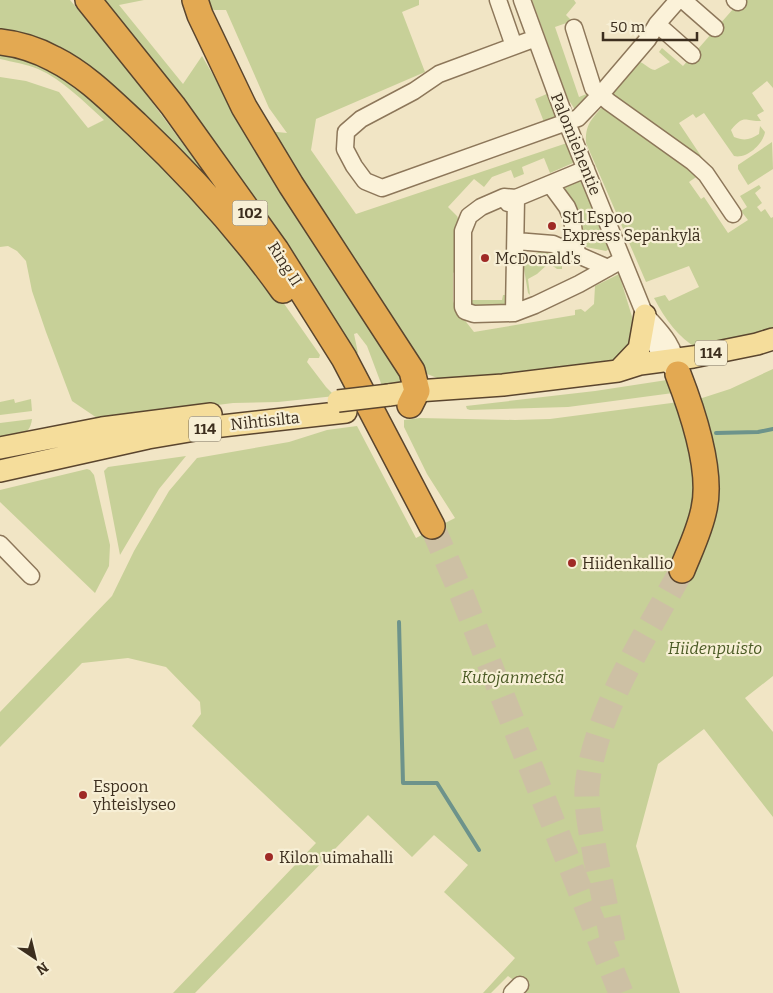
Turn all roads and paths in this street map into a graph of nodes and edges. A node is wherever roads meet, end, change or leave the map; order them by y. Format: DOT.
graph roads {
  1 [pos="88,0"];
  2 [pos="195,0"];
  3 [pos="498,0"];
  4 [pos="522,0"];
  5 [pos="678,0"];
  6 [pos="683,0"];
  7 [pos="657,24"];
  8 [pos="574,28"];
  9 [pos="715,28"];
  10 [pos="536,38"];
  11 [pos="0,42"];
  12 [pos="514,46"];
  13 [pos="692,55"];
  14 [pos="601,94"];
  15 [pos="567,123"];
  16 [pos="586,169"];
  17 [pos="550,184"];
  18 [pos="516,198"];
  19 [pos="733,214"];
  20 [pos="516,241"];
  21 [pos="577,254"];
  22 [pos="622,260"];
  23 [pos="608,268"];
  24 [pos="514,313"];
  25 [pos="645,314"];
  26 [pos="765,341"];
  27 [pos="673,364"];
  28 [pos="618,371"];
  29 [pos="403,399"];
  30 [pos="342,407"];
  31 [pos="389,442"];
  32 [pos="0,448"];
  33 [pos="0,472"];
  34 [pos="432,526"];
  35 [pos="0,544"];
  36 [pos="682,570"];
  37 [pos="31,576"];
  1 -- 31 [label="highway, Ring II / 102"];
  2 -- 29 [label="highway"];
  3 -- 12 [label="street"];
  4 -- 10 [label="street, Palomiehentie"];
  5 -- 7 [label="street"];
  6 -- 9 [label="street"];
  7 -- 13 [label="street"];
  7 -- 14 [label="street"];
  8 -- 14 [label="street"];
  10 -- 12 [label="street"];
  10 -- 15 [label="street, Palomiehentie"];
  11 -- 31 [label="highway"];
  12 -- 15 [label="street"];
  14 -- 15 [label="street"];
  14 -- 19 [label="street"];
  15 -- 16 [label="street, Palomiehentie"];
  16 -- 17 [label="street"];
  16 -- 22 [label="street, Palomiehentie"];
  17 -- 18 [label="street"];
  17 -- 21 [label="street"];
  18 -- 20 [label="street"];
  18 -- 24 [label="street"];
  20 -- 21 [label="street"];
  20 -- 24 [label="street"];
  21 -- 23 [label="street"];
  22 -- 23 [label="street"];
  22 -- 25 [label="street, Palomiehentie"];
  23 -- 24 [label="street"];
  25 -- 27 [label="street, Palomiehentie"];
  25 -- 28 [label="main road"];
  26 -- 27 [label="main road, 114"];
  27 -- 28 [label="main road, Nihtisilta / 114"];
  27 -- 36 [label="highway"];
  28 -- 29 [label="main road, Nihtisilta / 114"];
  29 -- 30 [label="main road, Nihtisilta / 114, bridge"];
  30 -- 32 [label="main road, Nihtisilta / 114"];
  30 -- 33 [label="main road, Nihtisilta / 114"];
  31 -- 34 [label="highway, Ring II / 102"];
  35 -- 37 [label="street"];
}
